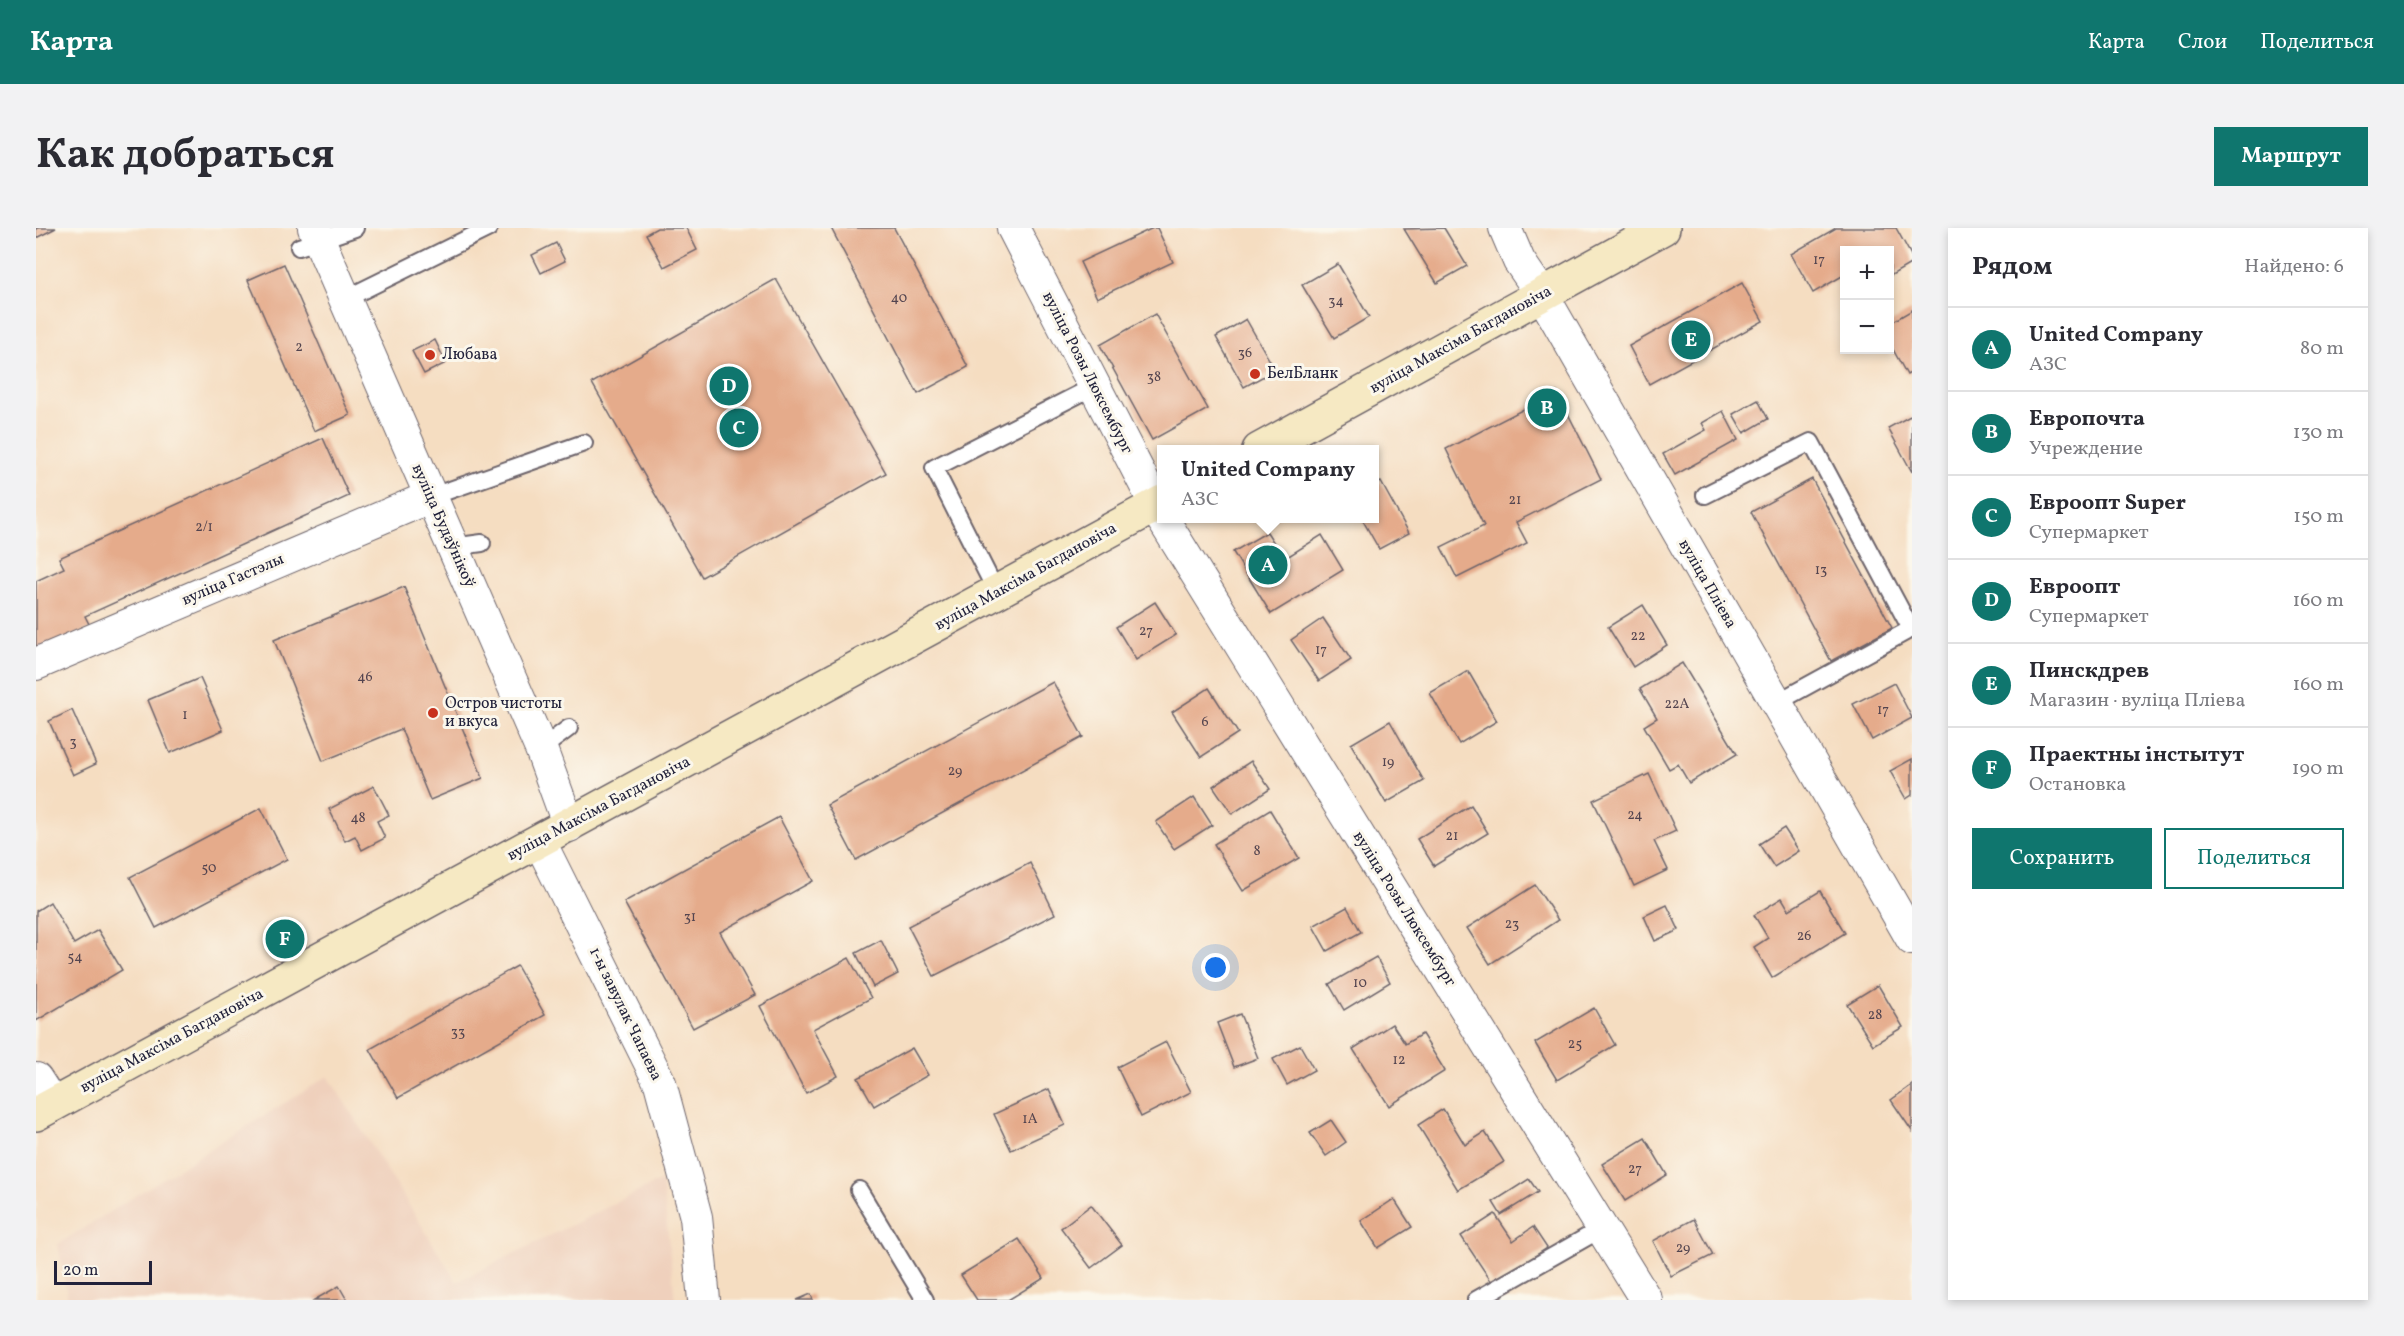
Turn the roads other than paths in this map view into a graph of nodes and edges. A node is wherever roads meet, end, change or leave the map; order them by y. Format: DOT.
graph roads {
  1 [pos="355,228"];
  2 [pos="489,228"];
  3 [pos="1013,228"];
  4 [pos="1505,228"];
  5 [pos="1663,228"];
  6 [pos="307,238"];
  7 [pos="1543,296"];
  8 [pos="345,299"];
  9 [pos="1093,387"];
  10 [pos="584,443"];
  11 [pos="1268,445"];
  12 [pos="1705,495"];
  13 [pos="429,497"];
  14 [pos="1157,505"];
  15 [pos="1157,513"];
  16 [pos="1167,523"];
  17 [pos="997,593"];
  18 [pos="36,664"];
  19 [pos="1776,703"];
  20 [pos="569,728"];
  21 [pos="541,749"];
  22 [pos="569,826"];
  23 [pos="540,842"];
  24 [pos="1912,939"];
  25 [pos="42,1099"];
  26 [pos="860,1190"];
  27 [pos="1601,1229"];
  28 [pos="704,1300"];
  29 [pos="925,1300"];
  30 [pos="1476,1300"];
  31 [pos="1646,1300"];
  1 -- 6 [label="lane"];
  2 -- 8 [label="lane"];
  3 -- 9 [label="street, вуліца Розы Люксембург"];
  4 -- 7 [label="street, вуліца Пліева"];
  5 -- 7 [label="main road, вуліца Максіма Багдановіча"];
  6 -- 8 [label="street, вуліца Будаўнікоў"];
  7 -- 11 [label="main road, вуліца Максіма Багдановіча"];
  7 -- 19 [label="street, вуліца Пліева"];
  8 -- 13 [label="street, вуліца Будаўнікоў"];
  9 -- 14 [label="street, вуліца Розы Люксембург"];
  9 -- 17 [label="lane"];
  10 -- 13 [label="lane"];
  12 -- 19 [label="lane"];
  13 -- 18 [label="street, вуліца Гастэлы"];
  13 -- 21 [label="street, вуліца Будаўнікоў"];
  15 -- 17 [label="main road, вуліца Максіма Багдановіча"];
  16 -- 27 [label="street, вуліца Розы Люксембург"];
  17 -- 22 [label="main road, вуліца Максіма Багдановіча"];
  19 -- 24 [label="street, вуліца Пліева"];
  20 -- 21 [label="lane"];
  21 -- 22 [label="street, вуліца Будаўнікоў"];
  22 -- 23 [label="main road, вуліца Максіма Багдановіча"];
  23 -- 25 [label="main road, вуліца Максіма Багдановіча"];
  23 -- 28 [label="street, 1-ы завулак Чапаева"];
  26 -- 29 [label="lane"];
  27 -- 30 [label="lane"];
  27 -- 31 [label="street, вуліца Розы Люксембург"];
}
